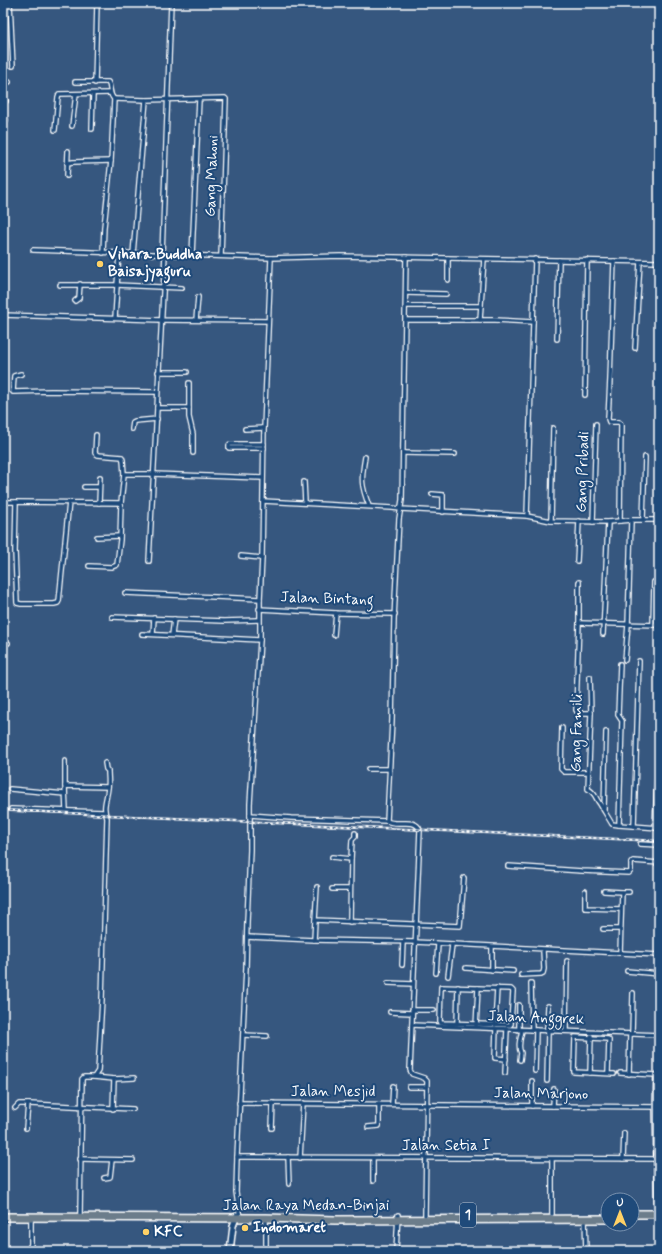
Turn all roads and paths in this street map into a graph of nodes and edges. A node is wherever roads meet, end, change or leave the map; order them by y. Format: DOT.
graph roads {
  1 [pos="10,3"];
  2 [pos="97,3"];
  3 [pos="171,3"];
  4 [pos="13,66"];
  5 [pos="9,82"];
  6 [pos="75,82"];
  7 [pos="3,83"];
  8 [pos="95,83"];
  9 [pos="110,93"];
  10 [pos="76,94"];
  11 [pos="93,94"];
  12 [pos="114,99"];
  13 [pos="168,99"];
  14 [pos="199,99"];
  15 [pos="146,100"];
  16 [pos="72,126"];
  17 [pos="92,129"];
  18 [pos="56,130"];
  19 [pos="68,151"];
  20 [pos="111,161"];
  21 [pos="67,163"];
  22 [pos="67,176"];
  23 [pos="33,250"];
  24 [pos="103,253"];
  25 [pos="119,254"];
  26 [pos="133,254"];
  27 [pos="163,255"];
  28 [pos="192,255"];
  29 [pos="221,256"];
  30 [pos="406,257"];
  31 [pos="271,258"];
  32 [pos="448,258"];
  33 [pos="484,258"];
  34 [pos="535,259"];
  35 [pos="559,260"];
  36 [pos="587,260"];
  37 [pos="614,261"];
  38 [pos="640,262"];
  39 [pos="659,262"];
  40 [pos="448,280"];
  41 [pos="80,284"];
  42 [pos="60,285"];
  43 [pos="117,285"];
  44 [pos="162,286"];
  45 [pos="182,288"];
  46 [pos="406,293"];
  47 [pos="446,294"];
  48 [pos="198,297"];
  49 [pos="75,301"];
  50 [pos="406,306"];
  51 [pos="481,306"];
  52 [pos="3,315"];
  53 [pos="115,318"];
  54 [pos="161,320"];
  55 [pos="196,320"];
  56 [pos="406,320"];
  57 [pos="480,320"];
  58 [pos="268,321"];
  59 [pos="534,322"];
  60 [pos="557,338"];
  61 [pos="635,348"];
  62 [pos="158,372"];
  63 [pos="187,372"];
  64 [pos="21,374"];
  65 [pos="190,383"];
  66 [pos="157,392"];
  67 [pos="585,395"];
  68 [pos="157,408"];
  69 [pos="188,408"];
  70 [pos="157,418"];
  71 [pos="596,424"];
  72 [pos="245,428"];
  73 [pos="264,428"];
  74 [pos="553,428"];
  75 [pos="132,429"];
  76 [pos="96,435"];
  77 [pos="264,446"];
  78 [pos="193,453"];
  79 [pos="403,453"];
  80 [pos="455,454"];
  81 [pos="365,457"];
  82 [pos="645,458"];
  83 [pos="124,474"];
  84 [pos="154,474"];
  85 [pos="100,477"];
  86 [pos="264,478"];
  87 [pos="304,482"];
  88 [pos="84,487"];
  89 [pos="99,487"];
  90 [pos="432,494"];
  91 [pos="263,501"];
  92 [pos="3,502"];
  93 [pos="16,502"];
  94 [pos="70,502"];
  95 [pos="305,502"];
  96 [pos="99,503"];
  97 [pos="121,503"];
  98 [pos="369,506"];
  99 [pos="401,509"];
  100 [pos="443,512"];
  101 [pos="527,516"];
  102 [pos="631,520"];
  103 [pos="643,520"];
  104 [pos="659,520"];
  105 [pos="551,521"];
  106 [pos="579,521"];
  107 [pos="593,522"];
  108 [pos="608,522"];
  109 [pos="620,522"];
  110 [pos="120,536"];
  111 [pos="97,537"];
  112 [pos="242,556"];
  113 [pos="262,558"];
  114 [pos="149,561"];
  115 [pos="576,561"];
  116 [pos="89,566"];
  117 [pos="579,582"];
  118 [pos="654,582"];
  119 [pos="125,593"];
  120 [pos="260,599"];
  121 [pos="259,609"];
  122 [pos="336,613"];
  123 [pos="395,614"];
  124 [pos="112,617"];
  125 [pos="154,618"];
  126 [pos="174,619"];
  127 [pos="259,620"];
  128 [pos="579,623"];
  129 [pos="604,624"];
  130 [pos="628,625"];
  131 [pos="653,625"];
  132 [pos="659,625"];
  133 [pos="142,634"];
  134 [pos="153,634"];
  135 [pos="334,634"];
  136 [pos="603,634"];
  137 [pos="172,635"];
  138 [pos="260,640"];
  139 [pos="3,643"];
  140 [pos="8,643"];
  141 [pos="626,660"];
  142 [pos="639,661"];
  143 [pos="620,664"];
  144 [pos="590,677"];
  145 [pos="590,713"];
  146 [pos="659,726"];
  147 [pos="562,728"];
  148 [pos="606,732"];
  149 [pos="65,761"];
  150 [pos="105,763"];
  151 [pos="368,769"];
  152 [pos="389,769"];
  153 [pos="589,772"];
  154 [pos="65,786"];
  155 [pos="108,787"];
  156 [pos="10,790"];
  157 [pos="65,794"];
  158 [pos="12,809"];
  159 [pos="604,809"];
  160 [pos="66,811"];
  161 [pos="104,812"];
  162 [pos="250,815"];
  163 [pos="387,821"];
  164 [pos="618,825"];
  165 [pos="634,826"];
  166 [pos="657,828"];
  167 [pos="355,833"];
  168 [pos="640,844"];
  169 [pos="659,845"];
  170 [pos="332,857"];
  171 [pos="351,859"];
  172 [pos="659,863"];
  173 [pos="508,866"];
  174 [pos="464,878"];
  175 [pos="317,887"];
  176 [pos="332,889"];
  177 [pos="350,889"];
  178 [pos="585,891"];
  179 [pos="604,891"];
  180 [pos="622,892"];
  181 [pos="629,892"];
  182 [pos="621,909"];
  183 [pos="315,920"];
  184 [pos="350,922"];
  185 [pos="416,925"];
  186 [pos="620,928"];
  187 [pos="603,929"];
  188 [pos="247,937"];
  189 [pos="314,940"];
  190 [pos="404,942"];
  191 [pos="415,942"];
  192 [pos="438,944"];
  193 [pos="452,945"];
  194 [pos="492,947"];
  195 [pos="543,950"];
  196 [pos="620,953"];
  197 [pos="659,955"];
  198 [pos="567,961"];
  199 [pos="402,966"];
  200 [pos="466,968"];
  201 [pos="492,970"];
  202 [pos="513,970"];
  203 [pos="627,971"];
  204 [pos="436,973"];
  205 [pos="659,974"];
  206 [pos="521,975"];
  207 [pos="448,976"];
  208 [pos="388,983"];
  209 [pos="531,983"];
  210 [pos="413,984"];
  211 [pos="458,987"];
  212 [pos="478,988"];
  213 [pos="497,988"];
  214 [pos="633,993"];
  215 [pos="519,1005"];
  216 [pos="548,1006"];
  217 [pos="434,1010"];
  218 [pos="390,1012"];
  219 [pos="412,1012"];
  220 [pos="457,1024"];
  221 [pos="412,1026"];
  222 [pos="476,1026"];
  223 [pos="496,1027"];
  224 [pos="507,1029"];
  225 [pos="521,1030"];
  226 [pos="534,1030"];
  227 [pos="547,1031"];
  228 [pos="566,1031"];
  229 [pos="592,1032"];
  230 [pos="631,1034"];
  231 [pos="243,1035"];
  232 [pos="659,1035"];
  233 [pos="267,1036"];
  234 [pos="591,1037"];
  235 [pos="506,1059"];
  236 [pos="520,1060"];
  237 [pos="535,1071"];
  238 [pos="505,1073"];
  239 [pos="590,1073"];
  240 [pos="608,1073"];
  241 [pos="620,1073"];
  242 [pos="614,1074"];
  243 [pos="629,1074"];
  244 [pos="657,1074"];
  245 [pos="94,1077"];
  246 [pos="134,1078"];
  247 [pos="114,1079"];
  248 [pos="532,1081"];
  249 [pos="547,1081"];
  250 [pos="393,1086"];
  251 [pos="409,1086"];
  252 [pos="426,1087"];
  253 [pos="554,1089"];
  254 [pos="239,1103"];
  255 [pos="272,1103"];
  256 [pos="303,1103"];
  257 [pos="28,1104"];
  258 [pos="379,1104"];
  259 [pos="392,1104"];
  260 [pos="427,1105"];
  261 [pos="532,1106"];
  262 [pos="553,1106"];
  263 [pos="82,1107"];
  264 [pos="657,1107"];
  265 [pos="14,1108"];
  266 [pos="113,1109"];
  267 [pos="133,1109"];
  268 [pos="368,1127"];
  269 [pos="26,1128"];
  270 [pos="272,1128"];
  271 [pos="624,1133"];
  272 [pos="237,1157"];
  273 [pos="288,1158"];
  274 [pos="300,1158"];
  275 [pos="373,1158"];
  276 [pos="426,1158"];
  277 [pos="80,1159"];
  278 [pos="552,1159"];
  279 [pos="623,1159"];
  280 [pos="657,1159"];
  281 [pos="112,1160"];
  282 [pos="133,1160"];
  283 [pos="104,1178"];
  284 [pos="373,1181"];
  285 [pos="289,1184"];
  286 [pos="80,1214"];
  287 [pos="552,1214"];
  288 [pos="600,1214"];
  289 [pos="3,1215"];
  290 [pos="425,1215"];
  291 [pos="640,1215"];
  292 [pos="658,1216"];
  293 [pos="31,1217"];
  294 [pos="235,1217"];
  295 [pos="398,1217"];
  296 [pos="266,1218"];
  297 [pos="640,1218"];
  298 [pos="585,1219"];
  299 [pos="600,1219"];
  300 [pos="28,1251"];
  301 [pos="230,1251"];
  302 [pos="266,1251"];
  303 [pos="396,1251"];
  304 [pos="586,1251"];
  1 -- 4 [label="street"];
  2 -- 8 [label="street"];
  3 -- 13 [label="street"];
  5 -- 7 [label="street"];
  6 -- 8 [label="street"];
  8 -- 9 [label="street"];
  9 -- 11 [label="street"];
  9 -- 12 [label="street"];
  10 -- 11 [label="street"];
  10 -- 16 [label="street"];
  10 -- 18 [label="street"];
  11 -- 17 [label="street"];
  12 -- 15 [label="street"];
  12 -- 20 [label="street"];
  13 -- 14 [label="street"];
  13 -- 15 [label="street"];
  13 -- 27 [label="street"];
  14 -- 28 [label="street"];
  14 -- 29 [label="street, Gang Mahoni"];
  15 -- 26 [label="street"];
  19 -- 21 [label="street"];
  20 -- 21 [label="street"];
  20 -- 24 [label="street"];
  21 -- 22 [label="street"];
  23 -- 24 [label="street"];
  24 -- 25 [label="street"];
  25 -- 26 [label="street"];
  25 -- 43 [label="street"];
  26 -- 27 [label="street"];
  27 -- 28 [label="street"];
  27 -- 44 [label="street"];
  28 -- 29 [label="street"];
  29 -- 31 [label="street"];
  30 -- 31 [label="street"];
  30 -- 32 [label="street"];
  30 -- 46 [label="street"];
  31 -- 58 [label="street"];
  32 -- 33 [label="street"];
  32 -- 40 [label="street"];
  33 -- 34 [label="street"];
  33 -- 51 [label="street"];
  34 -- 35 [label="street"];
  34 -- 59 [label="street"];
  35 -- 36 [label="street"];
  35 -- 60 [label="street"];
  36 -- 37 [label="street"];
  36 -- 67 [label="street"];
  37 -- 38 [label="street"];
  37 -- 109 [label="street"];
  38 -- 39 [label="street"];
  38 -- 61 [label="street"];
  41 -- 42 [label="street"];
  41 -- 43 [label="street"];
  41 -- 49 [label="street"];
  43 -- 44 [label="street"];
  43 -- 53 [label="street"];
  44 -- 45 [label="street"];
  44 -- 54 [label="street"];
  46 -- 47 [label="street"];
  46 -- 50 [label="street"];
  48 -- 55 [label="street"];
  50 -- 51 [label="street"];
  50 -- 56 [label="street"];
  51 -- 57 [label="street"];
  52 -- 53 [label="street"];
  53 -- 54 [label="street"];
  54 -- 55 [label="street"];
  54 -- 62 [label="street"];
  55 -- 58 [label="street"];
  56 -- 57 [label="street"];
  56 -- 79 [label="street"];
  57 -- 59 [label="street"];
  58 -- 73 [label="street"];
  59 -- 101 [label="street"];
  62 -- 63 [label="street"];
  62 -- 66 [label="street"];
  64 -- 66 [label="street"];
  65 -- 69 [label="street"];
  66 -- 68 [label="street"];
  68 -- 69 [label="street"];
  68 -- 70 [label="street"];
  69 -- 78 [label="street"];
  70 -- 75 [label="street"];
  70 -- 84 [label="street"];
  71 -- 107 [label="street, Gang Pribadi"];
  72 -- 73 [label="street"];
  73 -- 77 [label="street"];
  74 -- 105 [label="street"];
  76 -- 83 [label="street"];
  77 -- 77 [label="street"];
  77 -- 86 [label="street"];
  79 -- 80 [label="street"];
  79 -- 99 [label="street"];
  81 -- 98 [label="street"];
  82 -- 103 [label="street"];
  83 -- 84 [label="street"];
  83 -- 97 [label="street"];
  84 -- 86 [label="street"];
  84 -- 114 [label="street"];
  85 -- 89 [label="street"];
  86 -- 91 [label="street"];
  87 -- 95 [label="street"];
  88 -- 89 [label="street"];
  89 -- 96 [label="street"];
  90 -- 100 [label="street"];
  91 -- 95 [label="street"];
  91 -- 113 [label="street"];
  92 -- 93 [label="street"];
  93 -- 94 [label="street"];
  93 -- 94 [label="street"];
  94 -- 96 [label="street"];
  95 -- 98 [label="street"];
  96 -- 97 [label="street"];
  97 -- 110 [label="street"];
  98 -- 99 [label="street"];
  99 -- 100 [label="street"];
  99 -- 123 [label="street"];
  100 -- 101 [label="street"];
  101 -- 105 [label="street"];
  102 -- 103 [label="street"];
  102 -- 109 [label="street"];
  102 -- 130 [label="street"];
  103 -- 104 [label="street"];
  105 -- 106 [label="street"];
  106 -- 107 [label="street"];
  106 -- 115 [label="street"];
  107 -- 108 [label="street"];
  108 -- 109 [label="street"];
  108 -- 129 [label="street"];
  110 -- 111 [label="street"];
  110 -- 116 [label="street"];
  112 -- 113 [label="street"];
  113 -- 120 [label="street"];
  117 -- 128 [label="street"];
  118 -- 131 [label="street"];
  119 -- 120 [label="street"];
  120 -- 121 [label="street"];
  121 -- 122 [label="street, Jalan Bintang"];
  121 -- 127 [label="street"];
  122 -- 123 [label="street, Jalan Bintang"];
  122 -- 135 [label="street"];
  123 -- 152 [label="street"];
  124 -- 125 [label="street"];
  125 -- 126 [label="street"];
  125 -- 134 [label="street"];
  126 -- 127 [label="street"];
  126 -- 137 [label="street"];
  127 -- 138 [label="street"];
  128 -- 129 [label="street"];
  128 -- 145 [label="street"];
  129 -- 130 [label="street"];
  129 -- 136 [label="street"];
  130 -- 131 [label="street"];
  130 -- 141 [label="street"];
  131 -- 132 [label="street"];
  133 -- 134 [label="street"];
  134 -- 137 [label="street"];
  137 -- 138 [label="street"];
  138 -- 162 [label="street"];
  139 -- 140 [label="street"];
  142 -- 165 [label="street"];
  143 -- 164 [label="street"];
  144 -- 145 [label="street, Gang Famili"];
  145 -- 153 [label="street, Gang Famili"];
  146 -- 166 [label="street"];
  147 -- 153 [label="street"];
  148 -- 159 [label="street"];
  149 -- 154 [label="street"];
  150 -- 155 [label="street"];
  151 -- 152 [label="street"];
  152 -- 163 [label="street"];
  153 -- 159 [label="street, Gang Famili"];
  154 -- 155 [label="street"];
  154 -- 157 [label="street"];
  155 -- 161 [label="street"];
  156 -- 157 [label="street"];
  157 -- 160 [label="street"];
  158 -- 160 [label="street"];
  159 -- 164 [label="street"];
  160 -- 161 [label="street"];
  161 -- 245 [label="street"];
  162 -- 163 [label="street"];
  162 -- 188 [label="street"];
  163 -- 185 [label="street"];
  164 -- 165 [label="street"];
  165 -- 166 [label="street"];
  167 -- 171 [label="street"];
  168 -- 169 [label="street"];
  170 -- 171 [label="street"];
  171 -- 177 [label="street"];
  172 -- 173 [label="street"];
  174 -- 185 [label="street"];
  175 -- 183 [label="street"];
  176 -- 177 [label="street"];
  177 -- 184 [label="street"];
  178 -- 182 [label="street"];
  179 -- 180 [label="street"];
  180 -- 181 [label="street"];
  180 -- 182 [label="street"];
  182 -- 186 [label="street"];
  183 -- 184 [label="street"];
  183 -- 189 [label="street"];
  184 -- 185 [label="street"];
  185 -- 191 [label="street"];
  186 -- 187 [label="street"];
  186 -- 196 [label="street"];
  188 -- 189 [label="street"];
  188 -- 231 [label="street"];
  189 -- 190 [label="street"];
  190 -- 191 [label="street"];
  190 -- 199 [label="street"];
  191 -- 192 [label="street"];
  191 -- 210 [label="street"];
  192 -- 193 [label="street"];
  192 -- 204 [label="street"];
  193 -- 194 [label="street"];
  193 -- 207 [label="street"];
  194 -- 195 [label="street"];
  194 -- 201 [label="street"];
  195 -- 196 [label="street"];
  195 -- 206 [label="street"];
  196 -- 197 [label="street"];
  198 -- 228 [label="street"];
  200 -- 201 [label="street"];
  201 -- 202 [label="street"];
  203 -- 205 [label="street"];
  208 -- 210 [label="street"];
  209 -- 226 [label="street"];
  210 -- 219 [label="street"];
  211 -- 212 [label="street"];
  211 -- 220 [label="street"];
  211 -- 220 [label="street"];
  212 -- 213 [label="street"];
  212 -- 222 [label="street"];
  213 -- 223 [label="street"];
  213 -- 223 [label="street"];
  214 -- 230 [label="street"];
  215 -- 225 [label="street"];
  216 -- 227 [label="street"];
  217 -- 219 [label="street"];
  218 -- 219 [label="street"];
  219 -- 221 [label="street"];
  220 -- 222 [label="street"];
  221 -- 222 [label="street, Jalan Anggrek"];
  221 -- 252 [label="street"];
  222 -- 223 [label="street, Jalan Anggrek"];
  223 -- 224 [label="street, Jalan Anggrek"];
  223 -- 235 [label="street"];
  224 -- 225 [label="street, Jalan Anggrek"];
  224 -- 235 [label="street"];
  225 -- 226 [label="street, Jalan Anggrek"];
  225 -- 236 [label="street"];
  226 -- 227 [label="street, Jalan Anggrek"];
  226 -- 237 [label="street"];
  227 -- 228 [label="street, Jalan Anggrek"];
  227 -- 249 [label="street"];
  228 -- 229 [label="street, Jalan Anggrek"];
  229 -- 230 [label="street, Jalan Anggrek"];
  229 -- 234 [label="street"];
  230 -- 232 [label="street, Jalan Anggrek"];
  230 -- 243 [label="street"];
  231 -- 233 [label="street"];
  231 -- 254 [label="street"];
  234 -- 239 [label="street"];
  234 -- 239 [label="street"];
  234 -- 240 [label="street"];
  235 -- 238 [label="street"];
  239 -- 240 [label="street"];
  240 -- 242 [label="street"];
  241 -- 243 [label="street"];
  243 -- 244 [label="street"];
  244 -- 264 [label="street"];
  245 -- 247 [label="street"];
  245 -- 263 [label="street"];
  246 -- 247 [label="street"];
  247 -- 266 [label="street"];
  248 -- 261 [label="street"];
  250 -- 259 [label="street"];
  251 -- 252 [label="street"];
  252 -- 260 [label="street"];
  253 -- 262 [label="street"];
  254 -- 255 [label="street, Jalan Mesjid"];
  254 -- 272 [label="street"];
  255 -- 256 [label="street, Jalan Mesjid"];
  255 -- 270 [label="street"];
  256 -- 258 [label="street, Jalan Mesjid"];
  256 -- 274 [label="street"];
  257 -- 263 [label="street"];
  257 -- 265 [label="street"];
  257 -- 269 [label="street"];
  258 -- 259 [label="street, Jalan Mesjid"];
  258 -- 268 [label="street"];
  259 -- 260 [label="street, Jalan Mesjid"];
  260 -- 261 [label="street, Jalan Marjono"];
  260 -- 276 [label="street"];
  261 -- 262 [label="street, Jalan Marjono"];
  262 -- 264 [label="street, Jalan Marjono"];
  263 -- 266 [label="street"];
  263 -- 277 [label="street"];
  264 -- 280 [label="street"];
  266 -- 267 [label="street"];
  271 -- 279 [label="street"];
  272 -- 273 [label="street, Jalan Setia I"];
  272 -- 294 [label="street"];
  273 -- 274 [label="street, Jalan Setia I"];
  273 -- 285 [label="street"];
  274 -- 275 [label="street, Jalan Setia I"];
  275 -- 276 [label="street, Jalan Setia I"];
  275 -- 284 [label="street"];
  276 -- 278 [label="street, Jalan Setia I"];
  276 -- 290 [label="street"];
  277 -- 281 [label="street"];
  277 -- 286 [label="street"];
  278 -- 279 [label="street, Jalan Setia I"];
  278 -- 287 [label="street"];
  279 -- 280 [label="street, Jalan Setia I"];
  280 -- 292 [label="street"];
  281 -- 282 [label="street"];
  281 -- 283 [label="street"];
  286 -- 289 [label="highway, Jalan Raya Medan-Binjai / 1"];
  286 -- 294 [label="highway, Jalan Raya Medan-Binjai / 1"];
  287 -- 288 [label="highway, Jalan Raya Medan-Binjai / 1"];
  287 -- 290 [label="highway, Jalan Raya Medan-Binjai / 1"];
  289 -- 293 [label="highway, Jalan Raya Medan-Binjai / 1"];
  290 -- 295 [label="highway, Jalan Raya Medan-Binjai / 1"];
  291 -- 292 [label="highway"];
  292 -- 297 [label="highway"];
  293 -- 294 [label="highway, Jalan Raya Medan-Binjai / 1"];
  293 -- 300 [label="street"];
  294 -- 295 [label="highway, Jalan Raya Medan-Binjai / 1"];
  294 -- 296 [label="highway, Jalan Raya Medan-Binjai / 1"];
  294 -- 301 [label="street"];
  295 -- 296 [label="highway, Jalan Raya Medan-Binjai / 1"];
  295 -- 298 [label="highway, Jalan Raya Medan-Binjai / 1"];
  295 -- 303 [label="street"];
  296 -- 302 [label="street"];
  298 -- 299 [label="highway, Jalan Raya Medan-Binjai / 1"];
  298 -- 304 [label="street"];
}
